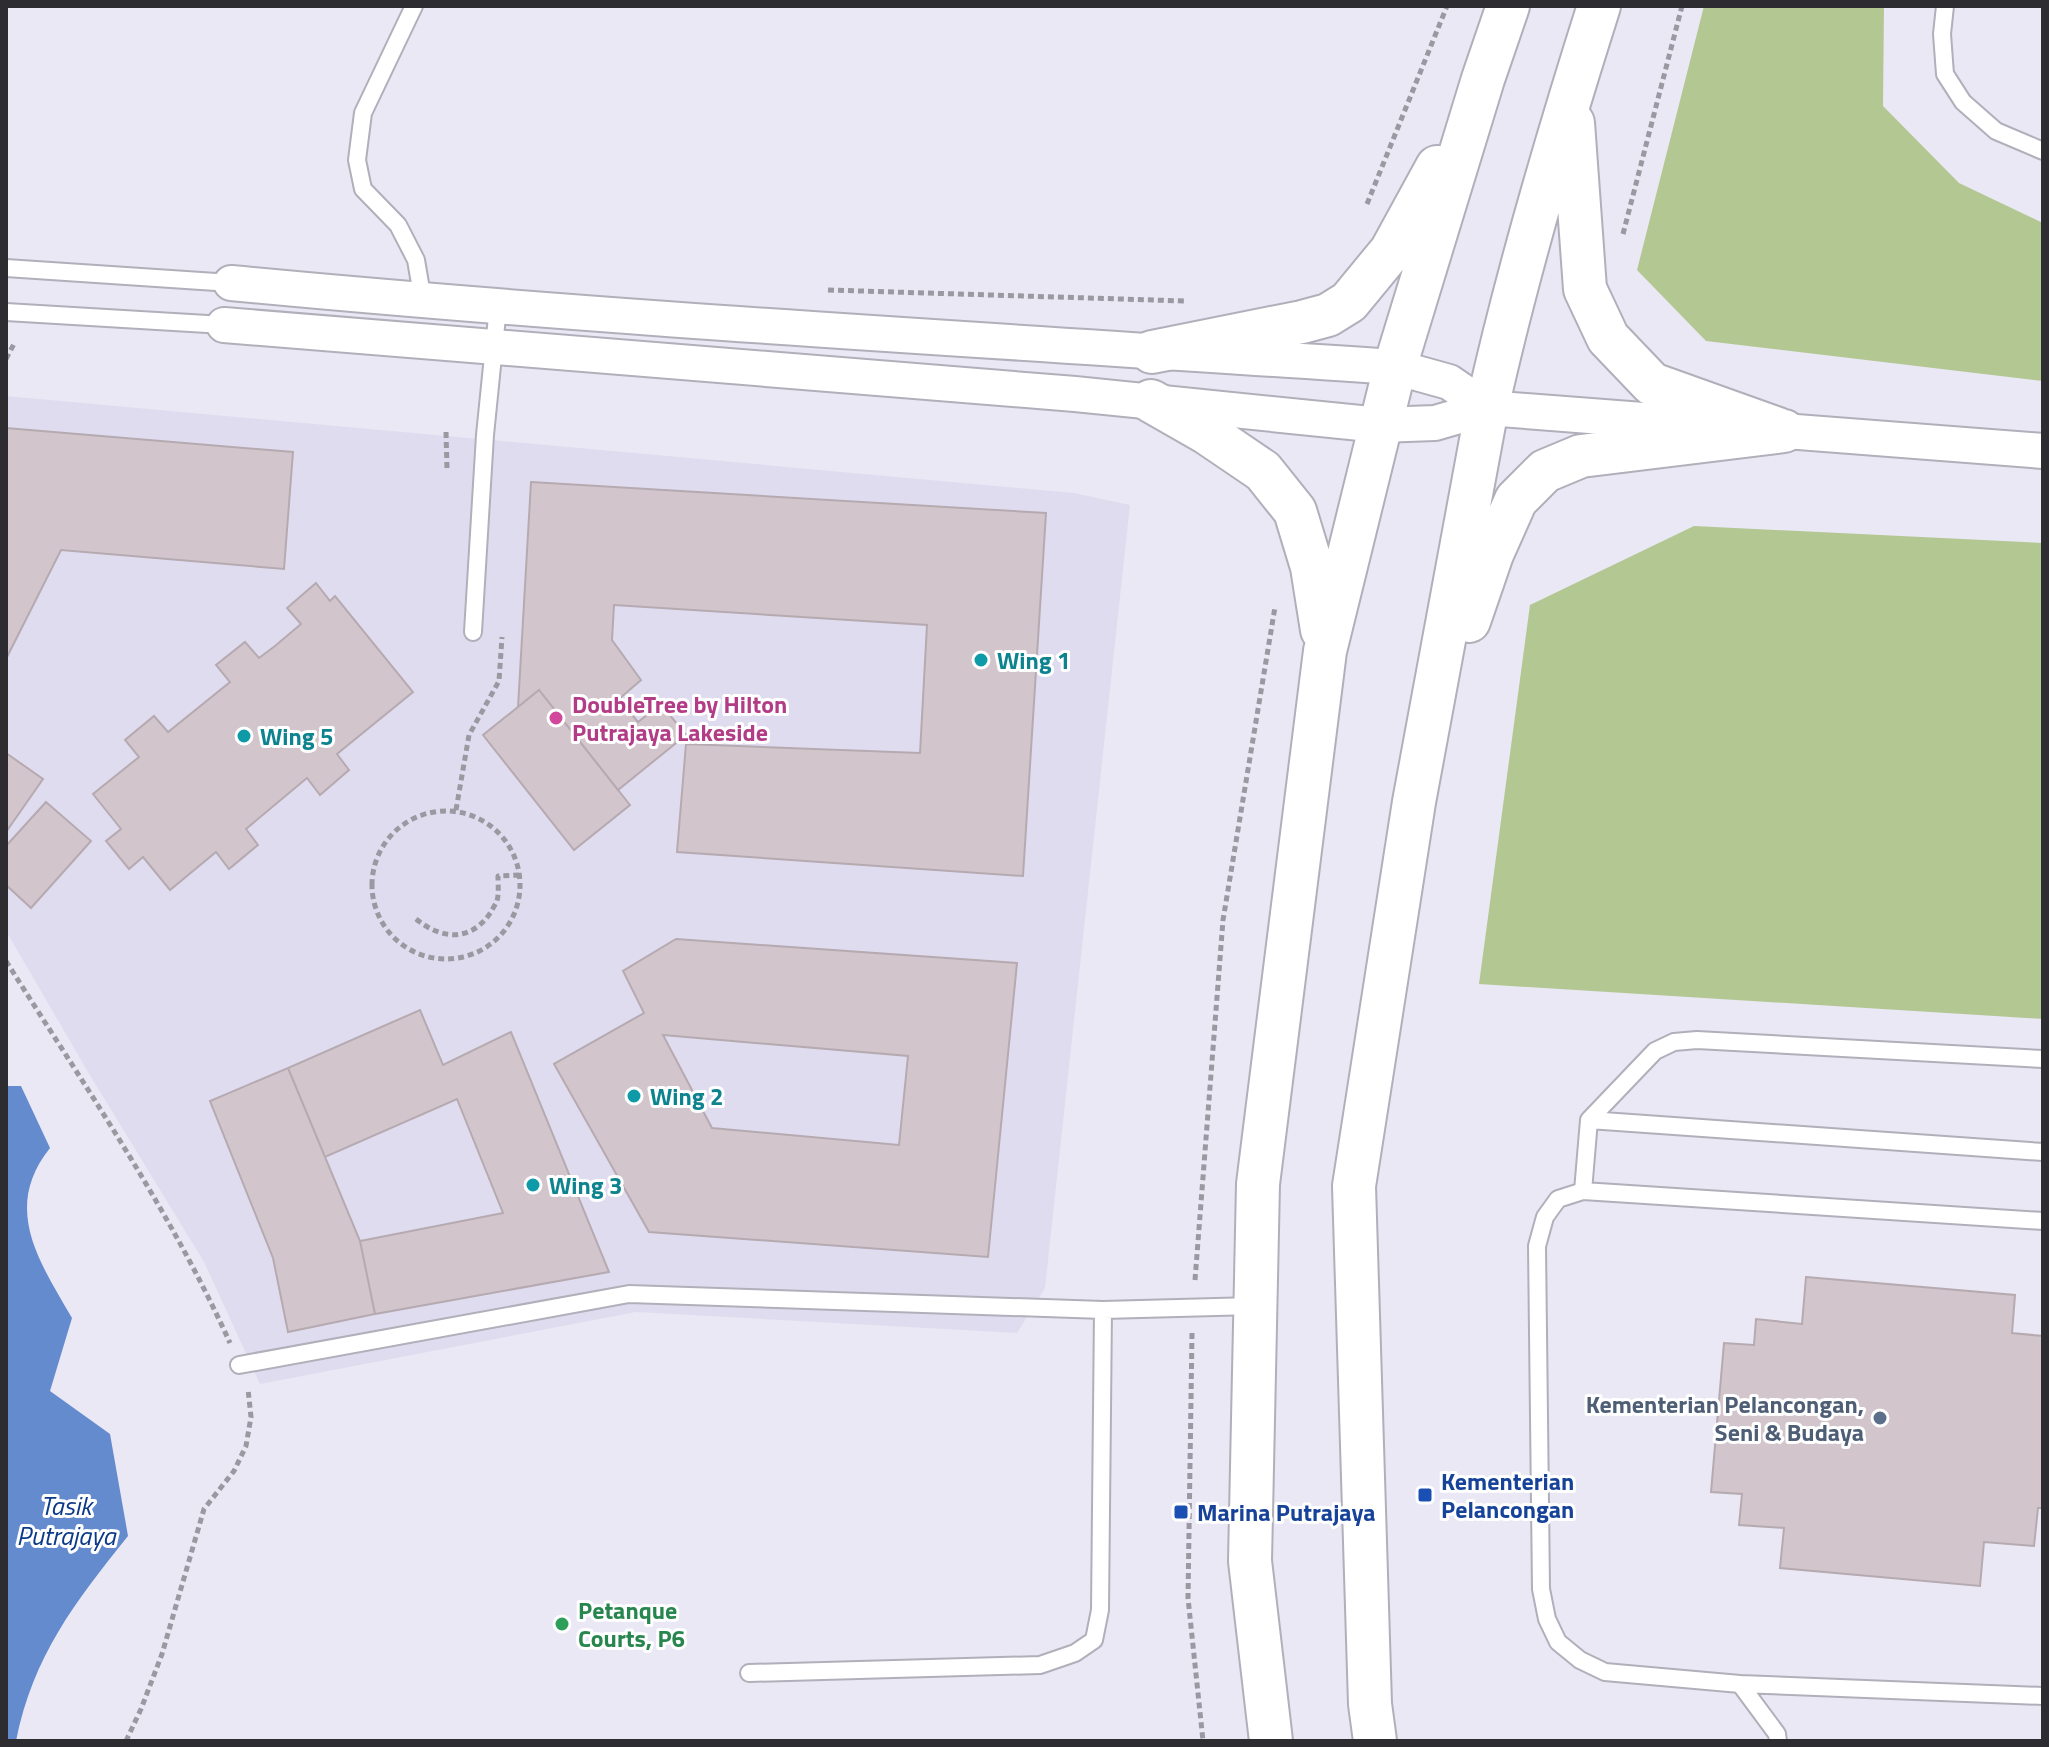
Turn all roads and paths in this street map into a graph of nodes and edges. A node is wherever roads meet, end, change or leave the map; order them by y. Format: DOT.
graph roads {
  1 [pos="414,6"];
  2 [pos="1447,6"];
  3 [pos="1508,6"];
  4 [pos="1599,6"];
  5 [pos="1682,6"];
  6 [pos="1945,6"];
  7 [pos="1483,79"];
  8 [pos="1571,94"];
  9 [pos="2043,151"];
  10 [pos="1363,213"];
  11 [pos="1622,241"];
  12 [pos="6,268"];
  13 [pos="231,283"];
  14 [pos="814,290"];
  15 [pos="423,301"];
  16 [pos="1191,302"];
  17 [pos="498,307"];
  18 [pos="6,312"];
  19 [pos="224,325"];
  20 [pos="15,342"];
  21 [pos="494,347"];
  22 [pos="1152,352"];
  23 [pos="6,359"];
  24 [pos="1395,367"];
  25 [pos="1151,401"];
  26 [pos="1487,408"];
  27 [pos="1380,425"];
  28 [pos="1784,431"];
  29 [pos="446,432"];
  30 [pos="2043,451"];
  31 [pos="447,469"];
  32 [pos="1276,598"];
  33 [pos="473,632"];
  34 [pos="1325,651"];
  35 [pos="1414,802"];
  36 [pos="521,875"];
  37 [pos="416,919"];
  38 [pos="6,961"];
  39 [pos="2043,1059"];
  40 [pos="1589,1120"];
  41 [pos="2043,1152"];
  42 [pos="1583,1191"];
  43 [pos="2043,1221"];
  44 [pos="1255,1306"];
  45 [pos="1192,1307"];
  46 [pos="1103,1310"];
  47 [pos="239,1365"];
  48 [pos="749,1673"];
  49 [pos="1740,1684"];
  50 [pos="2043,1696"];
  51 [pos="1375,1729"];
  52 [pos="126,1741"];
  53 [pos="1203,1741"];
  54 [pos="1271,1741"];
  55 [pos="1778,1741"];
  1 -- 15 [label="lane"];
  2 -- 10 [label="path"];
  3 -- 7 [label="street"];
  4 -- 8 [label="street"];
  5 -- 11 [label="path"];
  6 -- 9 [label="lane"];
  7 -- 22 [label="street"];
  7 -- 24 [label="street"];
  8 -- 26 [label="street"];
  8 -- 28 [label="street"];
  12 -- 13 [label="lane"];
  13 -- 15 [label="street"];
  14 -- 16 [label="path"];
  15 -- 17 [label="street"];
  17 -- 21 [label="lane"];
  17 -- 22 [label="street"];
  18 -- 19 [label="lane"];
  19 -- 21 [label="street"];
  20 -- 23 [label="path"];
  21 -- 25 [label="street"];
  21 -- 33 [label="lane"];
  22 -- 24 [label="street"];
  24 -- 26 [label="street"];
  24 -- 27 [label="street"];
  25 -- 27 [label="street"];
  25 -- 34 [label="street"];
  26 -- 27 [label="street"];
  26 -- 28 [label="street"];
  26 -- 35 [label="street"];
  27 -- 34 [label="street"];
  28 -- 30 [label="street"];
  28 -- 35 [label="street"];
  29 -- 31 [label="path"];
  32 -- 45 [label="path"];
  34 -- 44 [label="street"];
  35 -- 51 [label="street"];
  36 -- 36 [label="path"];
  36 -- 37 [label="path"];
  38 -- 47 [label="path"];
  39 -- 40 [label="lane"];
  40 -- 41 [label="lane"];
  40 -- 42 [label="lane"];
  42 -- 43 [label="lane"];
  42 -- 49 [label="lane"];
  44 -- 45 [label="lane"];
  44 -- 54 [label="street"];
  45 -- 46 [label="lane"];
  45 -- 53 [label="path"];
  46 -- 47 [label="lane"];
  46 -- 48 [label="lane"];
  47 -- 52 [label="path"];
  49 -- 50 [label="lane"];
  49 -- 55 [label="lane"];
}
